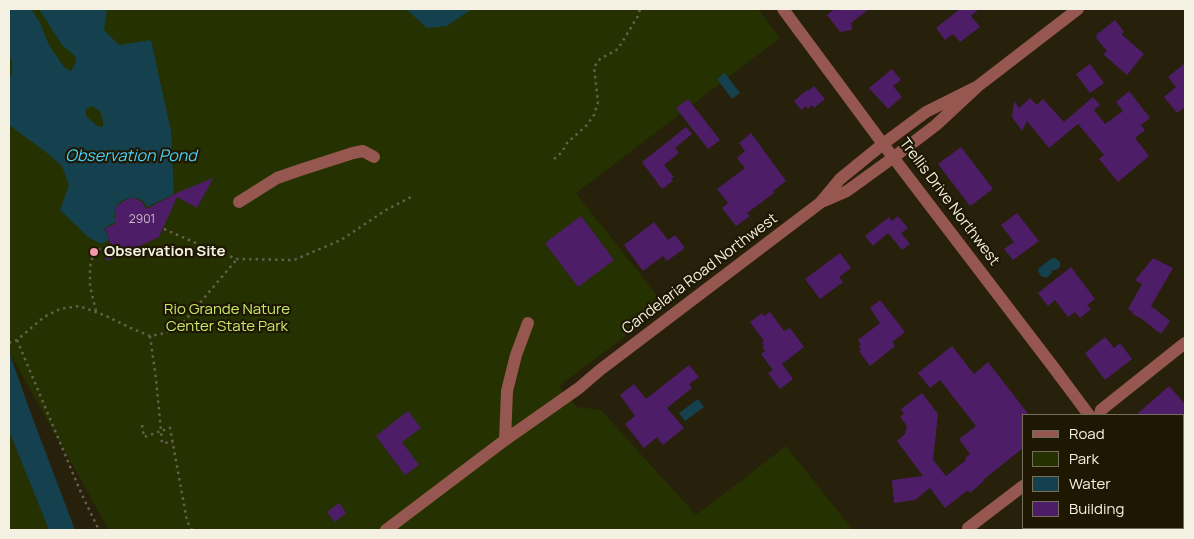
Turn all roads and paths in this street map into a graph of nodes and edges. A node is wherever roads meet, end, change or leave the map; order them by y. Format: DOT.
graph roads {
  1 [pos="640,9"];
  2 [pos="784,9"];
  3 [pos="1078,9"];
  4 [pos="978,86"];
  5 [pos="883,144"];
  6 [pos="374,156"];
  7 [pos="894,157"];
  8 [pos="554,160"];
  9 [pos="411,196"];
  10 [pos="239,202"];
  11 [pos="820,203"];
  12 [pos="164,229"];
  13 [pos="110,244"];
  14 [pos="237,259"];
  15 [pos="96,312"];
  16 [pos="528,323"];
  17 [pos="150,336"];
  18 [pos="17,340"];
  19 [pos="9,343"];
  20 [pos="1185,343"];
  21 [pos="1088,414"];
  22 [pos="1100,414"];
  23 [pos="142,425"];
  24 [pos="161,431"];
  25 [pos="504,440"];
  26 [pos="172,442"];
  27 [pos="1022,487"];
  28 [pos="968,528"];
  29 [pos="99,530"];
  30 [pos="192,530"];
  31 [pos="386,530"];
  1 -- 8 [label="path"];
  2 -- 5 [label="street, Trellis Drive Northwest"];
  3 -- 4 [label="street, Candelaria Road Northwest"];
  4 -- 5 [label="street, Candelaria Road Northwest"];
  4 -- 7 [label="street, Candelaria Road Northwest"];
  5 -- 7 [label="street, Trellis Drive Northwest"];
  5 -- 11 [label="street, Candelaria Road Northwest"];
  6 -- 10 [label="street"];
  7 -- 11 [label="street, Candelaria Road Northwest"];
  7 -- 21 [label="street, Trellis Drive Northwest"];
  9 -- 14 [label="path"];
  11 -- 25 [label="street, Candelaria Road Northwest"];
  12 -- 14 [label="path"];
  13 -- 15 [label="path"];
  14 -- 17 [label="path"];
  15 -- 17 [label="path"];
  15 -- 18 [label="path"];
  16 -- 25 [label="street"];
  17 -- 24 [label="path"];
  18 -- 19 [label="path"];
  18 -- 29 [label="path"];
  20 -- 22 [label="street"];
  23 -- 24 [label="path"];
  24 -- 26 [label="path"];
  24 -- 26 [label="path"];
  25 -- 31 [label="street, Candelaria Road Northwest"];
  26 -- 30 [label="path"];
  27 -- 28 [label="street"];
}
